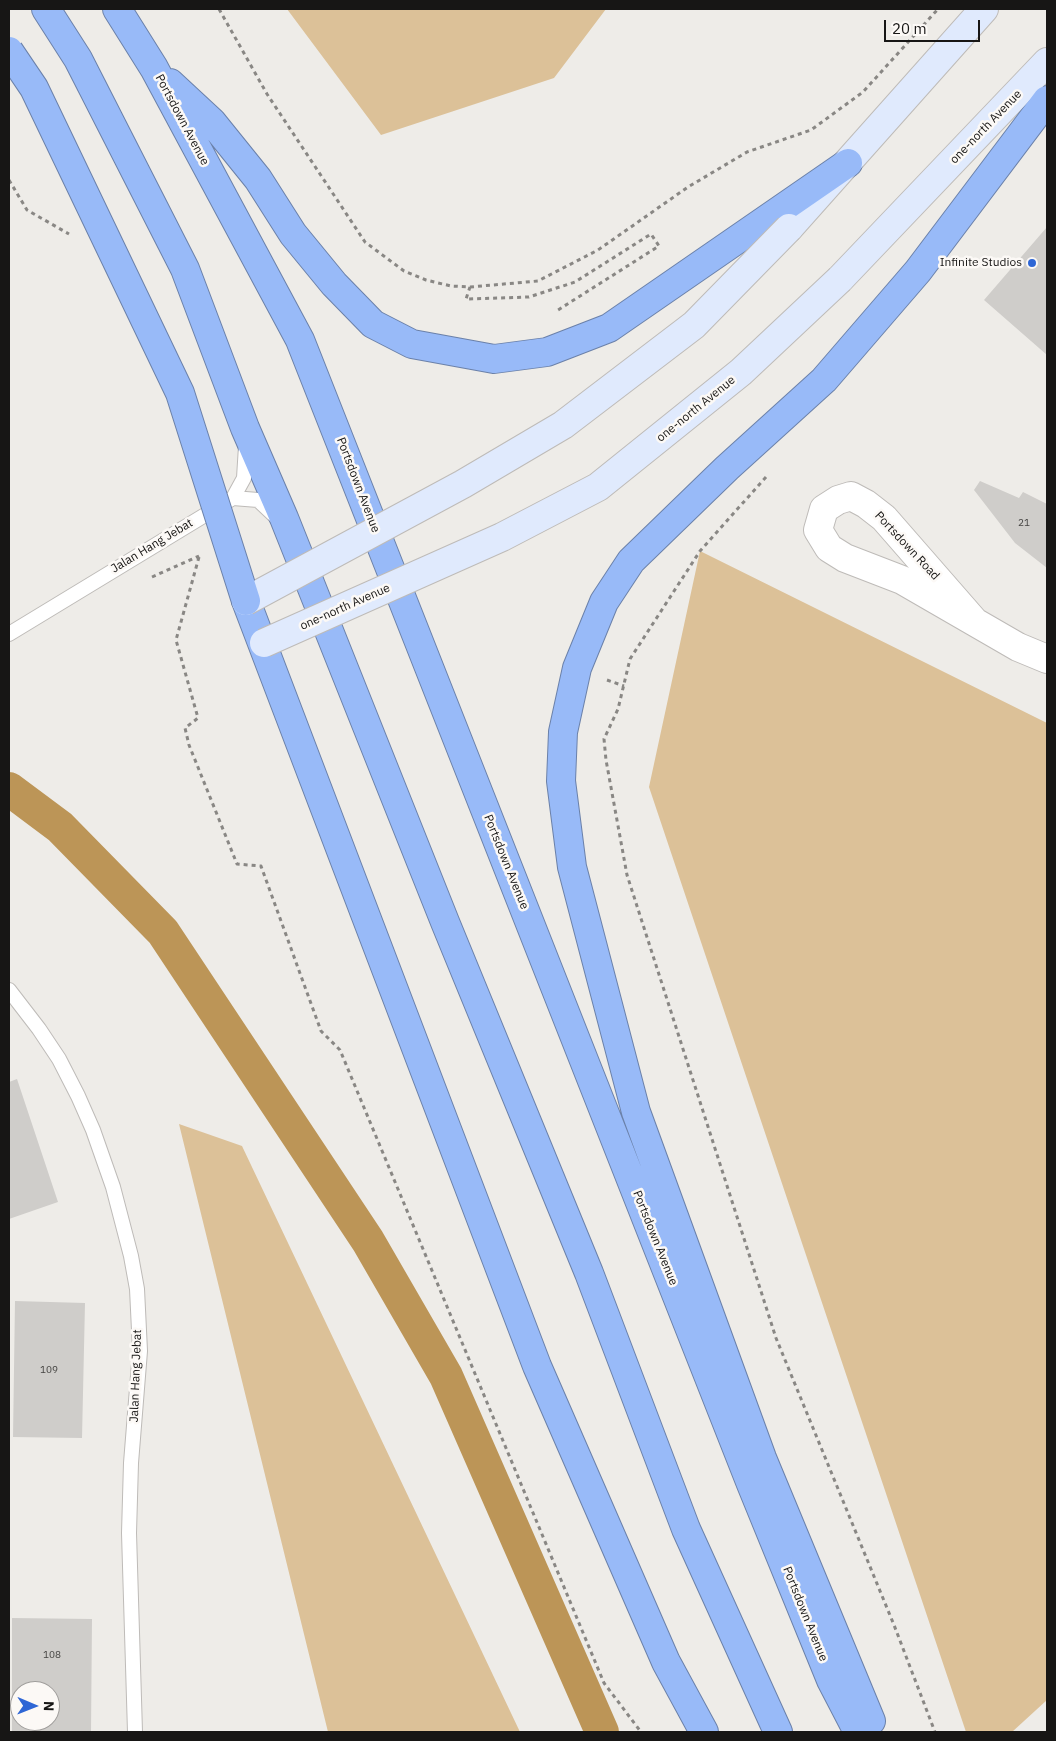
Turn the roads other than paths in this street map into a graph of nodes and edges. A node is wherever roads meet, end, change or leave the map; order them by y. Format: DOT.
graph roads {
  1 [pos="46,9"];
  2 [pos="117,9"];
  3 [pos="984,9"];
  4 [pos="9,51"];
  5 [pos="1047,62"];
  6 [pos="154,68"];
  7 [pos="1047,100"];
  8 [pos="848,163"];
  9 [pos="245,428"];
  10 [pos="233,498"];
  11 [pos="290,532"];
  12 [pos="246,601"];
  13 [pos="973,620"];
  14 [pos="9,634"];
  15 [pos="264,643"];
  16 [pos="1047,659"];
  17 [pos="9,990"];
  18 [pos="135,1732"];
  19 [pos="704,1732"];
  20 [pos="778,1732"];
  21 [pos="858,1732"];
  22 [pos="875,1732"];
  1 -- 9 [label="highway"];
  2 -- 6 [label="highway, Portsdown Avenue"];
  3 -- 8 [label="street"];
  4 -- 12 [label="highway, bridge"];
  5 -- 15 [label="street, one-north Avenue, bridge"];
  6 -- 8 [label="highway"];
  6 -- 21 [label="highway, Portsdown Avenue"];
  7 -- 22 [label="highway"];
  8 -- 12 [label="street, bridge"];
  9 -- 10 [label="lane"];
  9 -- 11 [label="highway"];
  10 -- 11 [label="lane"];
  10 -- 14 [label="lane, Jalan Hang Jebat"];
  11 -- 20 [label="highway"];
  12 -- 15 [label="highway"];
  13 -- 13 [label="street, Portsdown Road"];
  13 -- 16 [label="street, Portsdown Road"];
  15 -- 19 [label="highway"];
  17 -- 18 [label="lane, Jalan Hang Jebat"];
}
